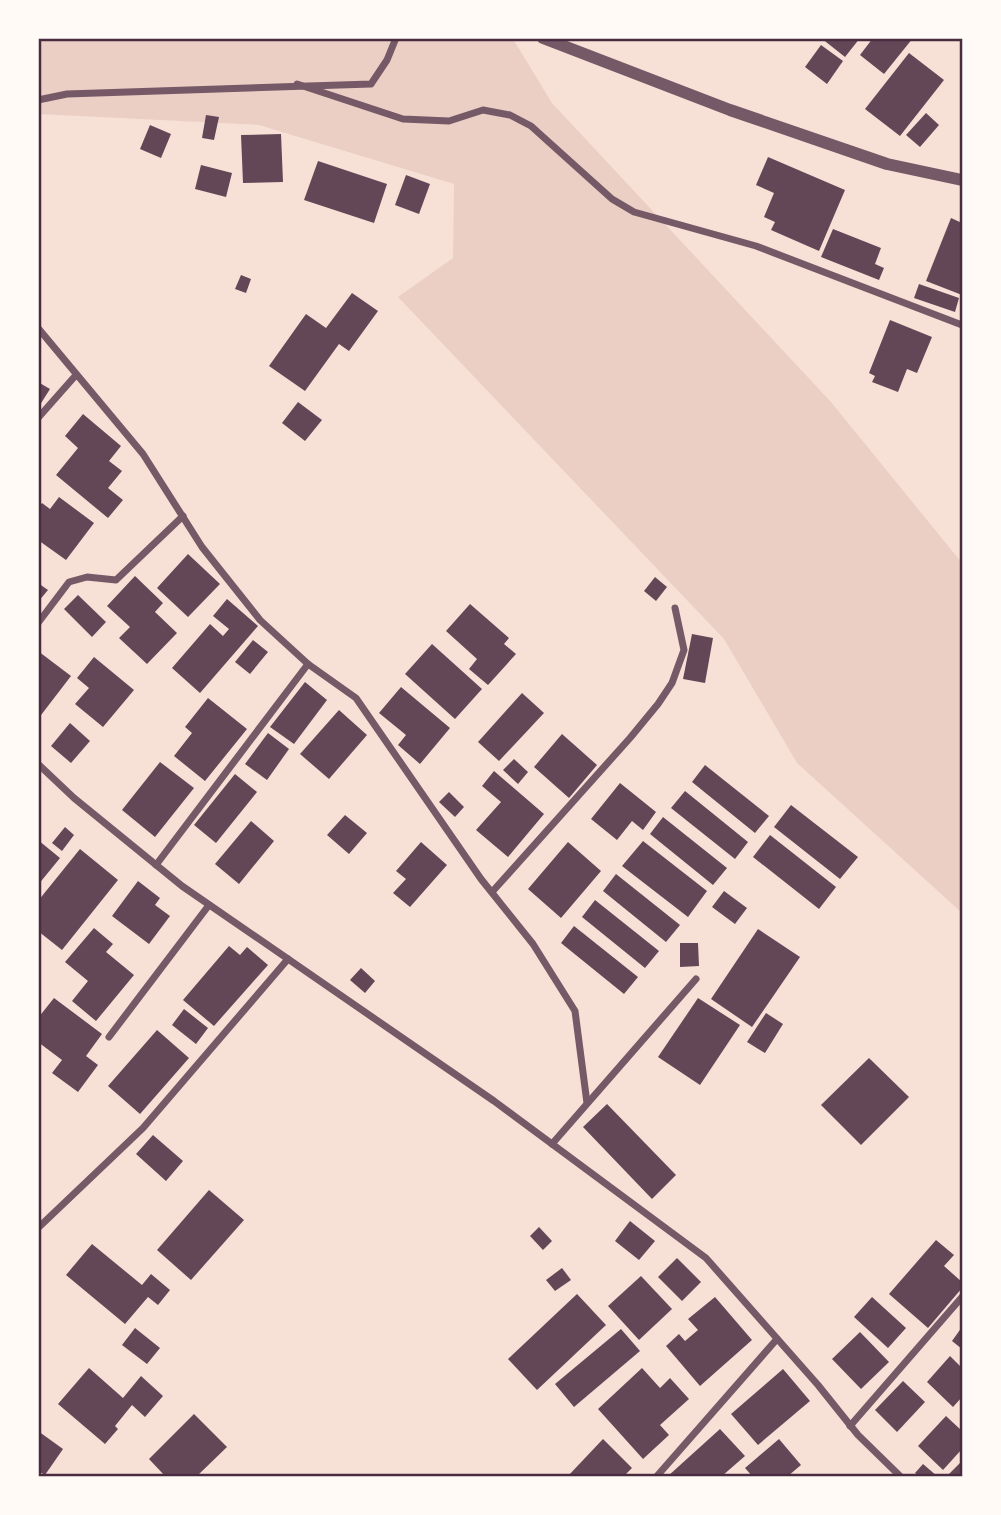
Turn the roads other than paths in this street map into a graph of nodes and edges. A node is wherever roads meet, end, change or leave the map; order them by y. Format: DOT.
graph roads {
  1 [pos="396,38"];
  2 [pos="543,38"];
  3 [pos="297,84"];
  4 [pos="38,100"];
  5 [pos="962,180"];
  6 [pos="962,325"];
  7 [pos="38,328"];
  8 [pos="76,375"];
  9 [pos="38,418"];
  10 [pos="183,516"];
  11 [pos="675,608"];
  12 [pos="38,622"];
  13 [pos="309,664"];
  14 [pos="38,764"];
  15 [pos="156,865"];
  16 [pos="492,892"];
  17 [pos="209,905"];
  18 [pos="288,959"];
  19 [pos="696,979"];
  20 [pos="109,1037"];
  21 [pos="587,1103"];
  22 [pos="552,1143"];
  23 [pos="38,1228"];
  24 [pos="962,1297"];
  25 [pos="778,1339"];
  26 [pos="850,1426"];
  27 [pos="657,1476"];
  28 [pos="900,1476"];
  1 -- 3 [label="street"];
  2 -- 5 [label="street"];
  3 -- 4 [label="street"];
  3 -- 6 [label="street"];
  7 -- 8 [label="street"];
  8 -- 9 [label="street"];
  8 -- 10 [label="street"];
  10 -- 12 [label="street"];
  10 -- 13 [label="street"];
  11 -- 16 [label="street"];
  13 -- 15 [label="street"];
  13 -- 16 [label="street"];
  14 -- 15 [label="street"];
  15 -- 17 [label="street"];
  16 -- 21 [label="street"];
  17 -- 18 [label="street"];
  17 -- 20 [label="street"];
  18 -- 22 [label="street"];
  18 -- 23 [label="street"];
  19 -- 21 [label="street"];
  21 -- 22 [label="street"];
  22 -- 25 [label="street"];
  24 -- 26 [label="street"];
  25 -- 26 [label="street"];
  25 -- 27 [label="street"];
  26 -- 28 [label="street"];
}
